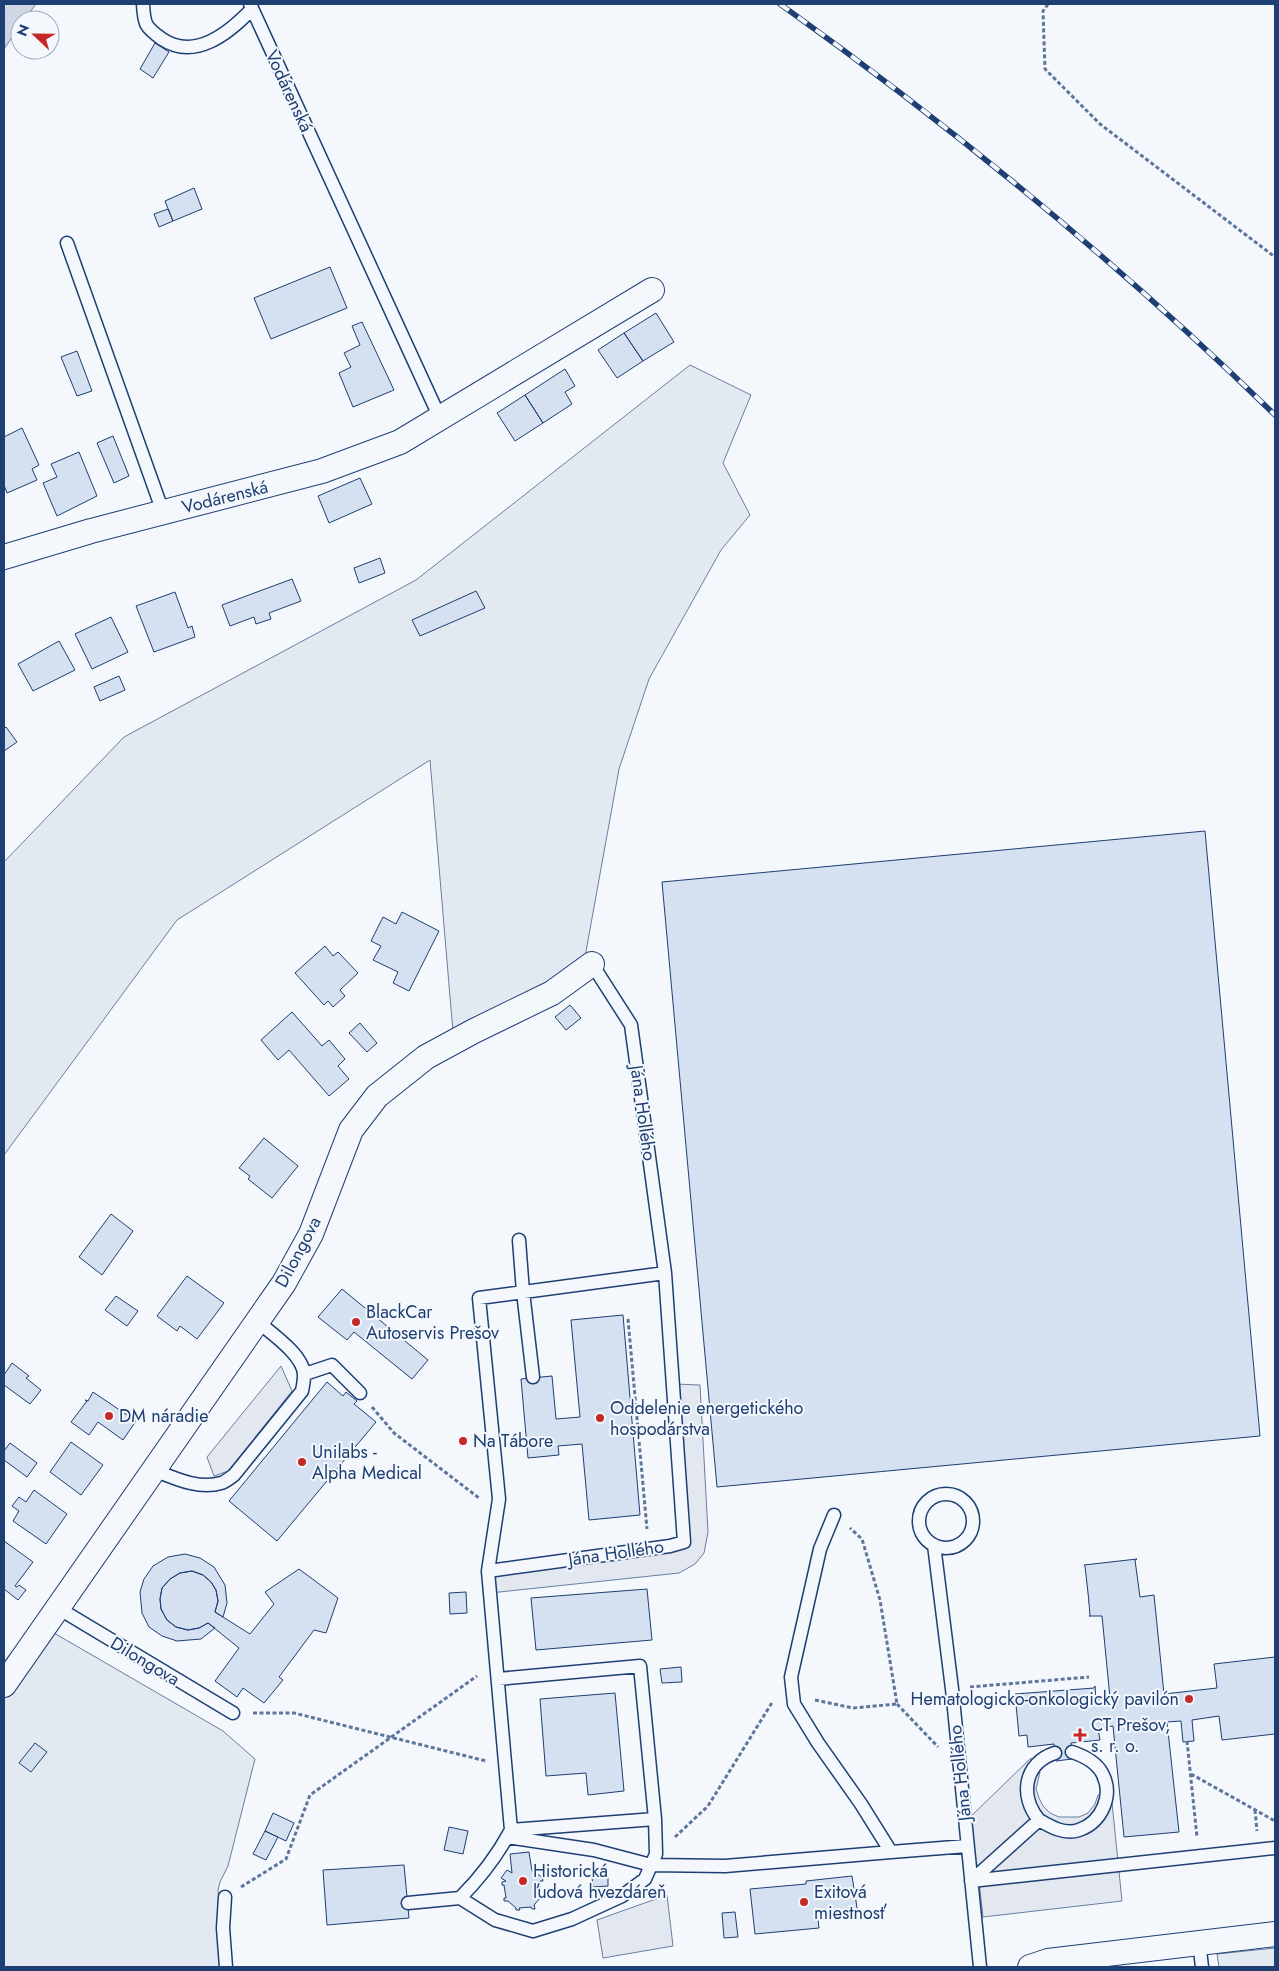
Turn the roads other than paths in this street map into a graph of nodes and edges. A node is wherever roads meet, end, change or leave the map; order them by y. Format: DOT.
graph roads {
  1 [pos="143,4"];
  2 [pos="251,6"];
  3 [pos="67,243"];
  4 [pos="652,290"];
  5 [pos="440,418"];
  6 [pos="163,512"];
  7 [pos="4,557"];
  8 [pos="592,964"];
  9 [pos="519,1240"];
  10 [pos="665,1273"];
  11 [pos="522,1292"];
  12 [pos="257,1322"];
  13 [pos="305,1374"];
  14 [pos="533,1377"];
  15 [pos="360,1393"];
  16 [pos="154,1470"];
  17 [pos="834,1514"];
  18 [pos="934,1545"];
  19 [pos="488,1570"];
  20 [pos="58,1608"];
  21 [pos="498,1679"];
  22 [pos="4,1685"];
  23 [pos="233,1713"];
  24 [pos="1055,1752"];
  25 [pos="1072,1752"];
  26 [pos="655,1819"];
  27 [pos="1039,1820"];
  28 [pos="509,1833"];
  29 [pos="967,1846"];
  30 [pos="1275,1848"];
  31 [pos="891,1852"];
  32 [pos="654,1860"];
  33 [pos="971,1881"];
  34 [pos="226,1897"];
  35 [pos="460,1898"];
  36 [pos="408,1903"];
  37 [pos="1275,1934"];
  38 [pos="1199,1942"];
  39 [pos="226,1967"];
  40 [pos="980,1967"];
  41 [pos="1030,1967"];
  42 [pos="1202,1967"];
  1 -- 2 [label="lane, Vodárenská"];
  2 -- 5 [label="lane, Vodárenská"];
  3 -- 6 [label="lane"];
  4 -- 5 [label="street, Vodárenská"];
  5 -- 6 [label="street, Vodárenská"];
  6 -- 7 [label="street, Vodárenská"];
  8 -- 10 [label="lane, Jána Hollého"];
  8 -- 12 [label="street, Dilongova"];
  9 -- 11 [label="lane"];
  10 -- 11 [label="lane"];
  10 -- 19 [label="lane, Jána Hollého"];
  11 -- 14 [label="lane"];
  11 -- 19 [label="lane"];
  12 -- 13 [label="lane"];
  12 -- 16 [label="street, Dilongova"];
  13 -- 15 [label="lane"];
  13 -- 16 [label="lane"];
  16 -- 20 [label="street, Dilongova"];
  17 -- 31 [label="lane"];
  18 -- 18 [label="lane, Jána Hollého"];
  18 -- 29 [label="lane, Jána Hollého"];
  19 -- 21 [label="lane"];
  20 -- 22 [label="street, Dilongova"];
  20 -- 23 [label="lane, Dilongova"];
  21 -- 26 [label="lane"];
  21 -- 28 [label="lane"];
  24 -- 27 [label="lane"];
  25 -- 27 [label="lane"];
  26 -- 28 [label="lane"];
  26 -- 32 [label="lane"];
  27 -- 33 [label="lane"];
  28 -- 32 [label="lane"];
  28 -- 35 [label="lane"];
  29 -- 31 [label="lane"];
  29 -- 33 [label="lane, Jána Hollého"];
  30 -- 33 [label="lane"];
  31 -- 32 [label="lane"];
  32 -- 35 [label="lane"];
  33 -- 40 [label="lane, Jána Hollého"];
  34 -- 39 [label="lane"];
  35 -- 36 [label="lane"];
  37 -- 38 [label="street"];
  38 -- 41 [label="street"];
  38 -- 42 [label="lane"];
}
